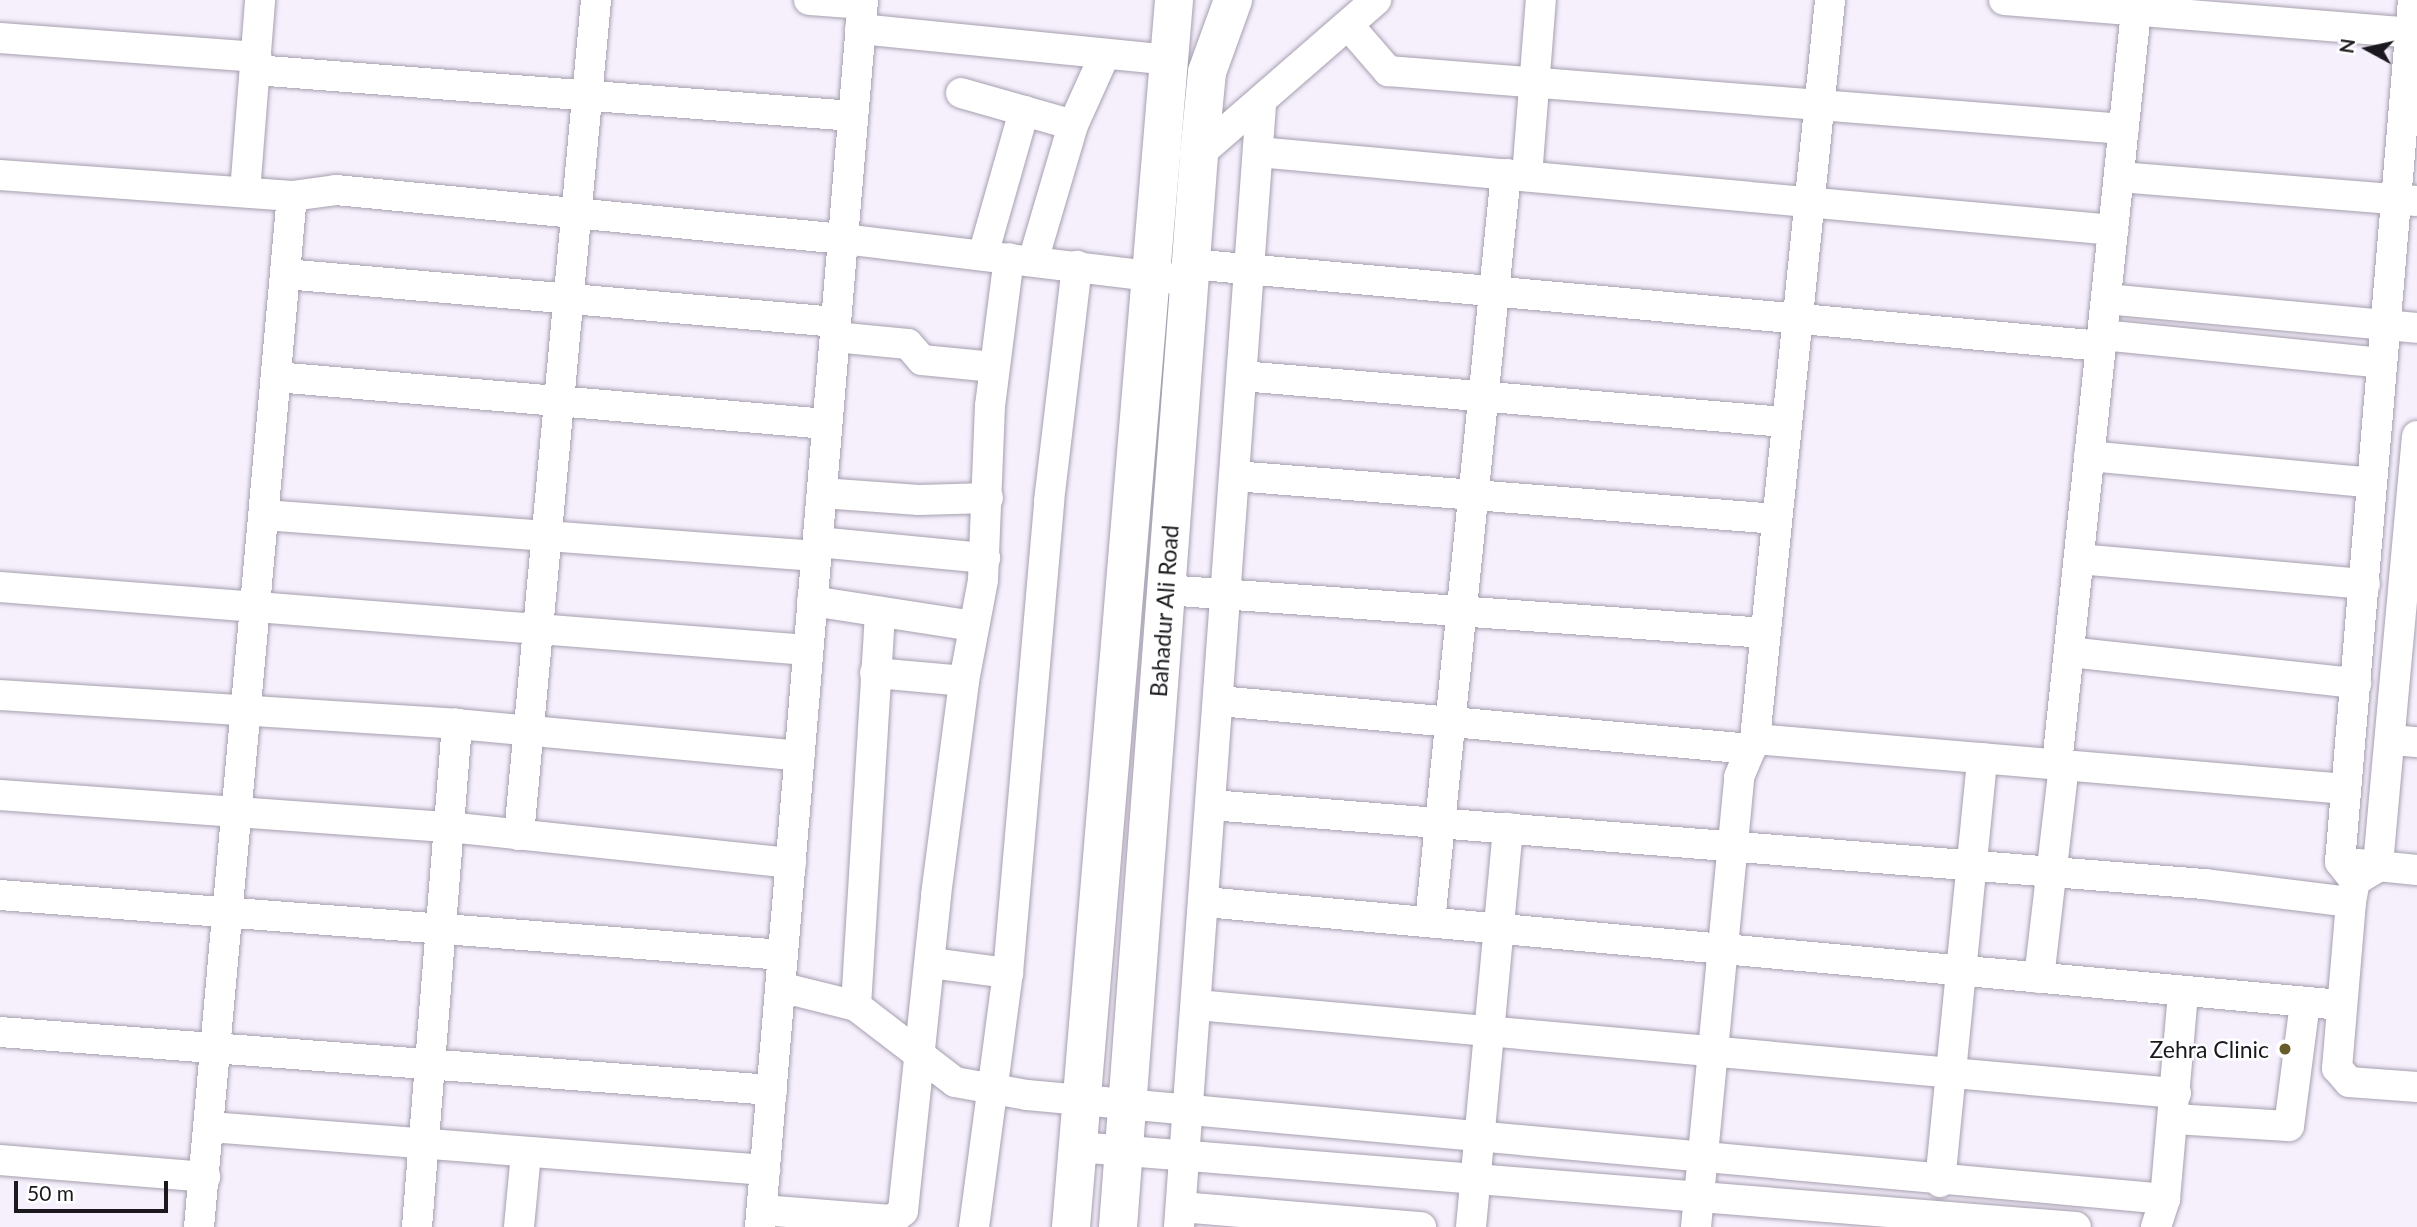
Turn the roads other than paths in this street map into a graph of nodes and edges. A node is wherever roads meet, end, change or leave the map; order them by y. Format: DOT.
graph roads {
  1 [pos="260,0"];
  2 [pos="596,0"];
  3 [pos="809,0"];
  4 [pos="1174,0"];
  5 [pos="1233,0"];
  6 [pos="1376,0"];
  7 [pos="1541,0"];
  8 [pos="1830,0"];
  9 [pos="2004,0"];
  10 [pos="2413,0"];
  11 [pos="862,11"];
  12 [pos="2136,11"];
  13 [pos="1349,26"];
  14 [pos="2414,33"];
  15 [pos="0,38"];
  16 [pos="1105,54"];
  17 [pos="1171,60"];
  18 [pos="255,63"];
  19 [pos="1535,82"];
  20 [pos="961,93"];
  21 [pos="588,96"];
  22 [pos="1819,103"];
  23 [pos="1261,105"];
  24 [pos="1024,111"];
  25 [pos="853,116"];
  26 [pos="1073,125"];
  27 [pos="2124,128"];
  28 [pos="1258,152"];
  29 [pos="1199,154"];
  30 [pos="0,175"];
  31 [pos="1517,175"];
  32 [pos="2119,177"];
  33 [pos="245,192"];
  34 [pos="292,195"];
  35 [pos="2406,200"];
  36 [pos="1808,201"];
  37 [pos="578,213"];
  38 [pos="2113,230"];
  39 [pos="843,239"];
  40 [pos="1008,258"];
  41 [pos="1077,266"];
  42 [pos="1250,269"];
  43 [pos="1190,272"];
  44 [pos="285,274"];
  45 [pos="1147,274"];
  46 [pos="1494,291"];
  47 [pos="572,297"];
  48 [pos="2106,299"];
  49 [pos="1795,318"];
  50 [pos="2386,326"];
  51 [pos="2417,328"];
  52 [pos="835,329"];
  53 [pos="2101,341"];
  54 [pos="2382,363"];
  55 [pos="994,368"];
  56 [pos="1242,376"];
  57 [pos="276,377"];
  58 [pos="1483,396"];
  59 [pos="561,402"];
  60 [pos="1784,422"];
  61 [pos="827,424"];
  62 [pos="2417,436"];
  63 [pos="2089,456"];
  64 [pos="1235,476"];
  65 [pos="2372,483"];
  66 [pos="822,493"];
  67 [pos="1474,495"];
  68 [pos="988,498"];
  69 [pos="264,515"];
  70 [pos="1776,519"];
  71 [pos="2413,533"];
  72 [pos="545,534"];
  73 [pos="817,549"];
  74 [pos="985,558"];
  75 [pos="2078,559"];
  76 [pos="2365,584"];
  77 [pos="1165,590"];
  78 [pos="1,594"];
  79 [pos="1226,595"];
  80 [pos="812,601"];
  81 [pos="257,604"];
  82 [pos="880,612"];
  83 [pos="1462,612"];
  84 [pos="536,625"];
  85 [pos="974,625"];
  86 [pos="1765,633"];
  87 [pos="2409,647"];
  88 [pos="808,650"];
  89 [pos="2069,652"];
  90 [pos="875,673"];
  91 [pos="964,681"];
  92 [pos="2356,683"];
  93 [pos="0,695"];
  94 [pos="1219,701"];
  95 [pos="247,712"];
  96 [pos="1450,722"];
  97 [pos="457,724"];
  98 [pos="527,731"];
  99 [pos="2404,741"];
  100 [pos="1753,744"];
  101 [pos="800,756"];
  102 [pos="1982,758"];
  103 [pos="2060,765"];
  104 [pos="2346,789"];
  105 [pos="0,795"];
  106 [pos="1211,806"];
  107 [pos="239,811"];
  108 [pos="1440,822"];
  109 [pos="448,828"];
  110 [pos="1508,828"];
  111 [pos="519,835"];
  112 [pos="1733,845"];
  113 [pos="791,863"];
  114 [pos="1971,864"];
  115 [pos="2417,870"];
  116 [pos="2052,871"];
  117 [pos="2356,878"];
  118 [pos="0,895"];
  119 [pos="1205,902"];
  120 [pos="231,913"];
  121 [pos="1430,922"];
  122 [pos="1495,928"];
  123 [pos="440,929"];
  124 [pos="1723,948"];
  125 [pos="783,955"];
  126 [pos="931,963"];
  127 [pos="1961,971"];
  128 [pos="1008,973"];
  129 [pos="2039,978"];
  130 [pos="780,986"];
  131 [pos="2183,993"];
  132 [pos="2305,1002"];
  133 [pos="1197,1004"];
  134 [pos="2342,1004"];
  135 [pos="856,1006"];
  136 [pos="1487,1031"];
  137 [pos="0,1032"];
  138 [pos="219,1051"];
  139 [pos="1713,1051"];
  140 [pos="923,1055"];
  141 [pos="429,1066"];
  142 [pos="1951,1073"];
  143 [pos="2417,1087"];
  144 [pos="772,1090"];
  145 [pos="995,1090"];
  146 [pos="1081,1104"];
  147 [pos="2174,1106"];
  148 [pos="1129,1108"];
  149 [pos="1189,1113"];
  150 [pos="210,1127"];
  151 [pos="1478,1139"];
  152 [pos="423,1146"];
  153 [pos="1077,1147"];
  154 [pos="1125,1151"];
  155 [pos="526,1153"];
  156 [pos="1185,1156"];
  157 [pos="0,1160"];
  158 [pos="1702,1160"];
  159 [pos="765,1170"];
  160 [pos="205,1177"];
  161 [pos="1474,1182"];
  162 [pos="1940,1182"];
  163 [pos="2161,1213"];
  164 [pos="1697,1214"];
  165 [pos="1180,1217"];
  166 [pos="761,1219"];
  167 [pos="199,1227"];
  168 [pos="417,1227"];
  169 [pos="519,1227"];
  170 [pos="974,1227"];
  171 [pos="1071,1227"];
  172 [pos="1118,1227"];
  173 [pos="1421,1227"];
  174 [pos="1471,1227"];
  175 [pos="2076,1227"];
  1 -- 18 [label="street"];
  2 -- 21 [label="street"];
  3 -- 11 [label="street"];
  4 -- 17 [label="main road, Bahadur Ali Road"];
  5 -- 29 [label="main road, Bahadur Ali Road"];
  6 -- 13 [label="street"];
  7 -- 19 [label="street"];
  8 -- 22 [label="street"];
  9 -- 12 [label="street"];
  10 -- 14 [label="street"];
  11 -- 16 [label="street"];
  11 -- 25 [label="street"];
  12 -- 14 [label="street"];
  12 -- 27 [label="street"];
  13 -- 19 [label="street"];
  13 -- 23 [label="street"];
  14 -- 35 [label="street"];
  15 -- 18 [label="street"];
  16 -- 17 [label="street"];
  16 -- 26 [label="street"];
  17 -- 45 [label="main road, Bahadur Ali Road"];
  18 -- 21 [label="street"];
  18 -- 33 [label="street"];
  19 -- 22 [label="street"];
  19 -- 31 [label="street"];
  20 -- 24 [label="street"];
  21 -- 25 [label="street"];
  21 -- 37 [label="street"];
  22 -- 27 [label="street"];
  22 -- 36 [label="street"];
  23 -- 28 [label="street"];
  23 -- 29 [label="street"];
  24 -- 26 [label="street"];
  24 -- 40 [label="street"];
  25 -- 39 [label="street"];
  26 -- 40 [label="street"];
  27 -- 32 [label="street"];
  28 -- 31 [label="street"];
  28 -- 42 [label="street"];
  29 -- 43 [label="main road, Bahadur Ali Road"];
  30 -- 33 [label="street"];
  31 -- 36 [label="street"];
  31 -- 46 [label="street"];
  32 -- 35 [label="street"];
  32 -- 38 [label="street"];
  33 -- 34 [label="street"];
  34 -- 37 [label="street"];
  34 -- 44 [label="street"];
  35 -- 50 [label="street"];
  36 -- 38 [label="street"];
  36 -- 49 [label="street"];
  37 -- 39 [label="street"];
  37 -- 47 [label="street"];
  38 -- 48 [label="street"];
  39 -- 40 [label="street"];
  39 -- 52 [label="street"];
  40 -- 41 [label="street"];
  40 -- 55 [label="street"];
  41 -- 45 [label="street"];
  41 -- 128 [label="street"];
  42 -- 43 [label="street"];
  42 -- 46 [label="street"];
  42 -- 56 [label="street"];
  43 -- 45 [label="street"];
  43 -- 77 [label="main road, Bahadur Ali Road"];
  44 -- 47 [label="street"];
  44 -- 57 [label="street"];
  45 -- 146 [label="main road, Bahadur Ali Road"];
  46 -- 49 [label="street"];
  46 -- 58 [label="street"];
  47 -- 52 [label="street"];
  47 -- 59 [label="street"];
  48 -- 50 [label="street"];
  48 -- 53 [label="street"];
  49 -- 53 [label="street"];
  49 -- 60 [label="street"];
  50 -- 51 [label="street"];
  50 -- 54 [label="street"];
  52 -- 55 [label="street"];
  52 -- 61 [label="street"];
  53 -- 54 [label="street"];
  53 -- 63 [label="street"];
  54 -- 65 [label="street"];
  55 -- 68 [label="street"];
  56 -- 58 [label="street"];
  56 -- 64 [label="street"];
  57 -- 59 [label="street"];
  57 -- 69 [label="street"];
  58 -- 60 [label="street"];
  58 -- 67 [label="street"];
  59 -- 61 [label="street"];
  59 -- 72 [label="street"];
  60 -- 70 [label="street"];
  61 -- 66 [label="street"];
  62 -- 71 [label="street"];
  63 -- 65 [label="street"];
  63 -- 75 [label="street"];
  64 -- 67 [label="street"];
  64 -- 79 [label="street"];
  65 -- 76 [label="street"];
  66 -- 68 [label="street"];
  66 -- 73 [label="street"];
  67 -- 70 [label="street"];
  67 -- 83 [label="street"];
  68 -- 74 [label="street"];
  69 -- 72 [label="street"];
  69 -- 81 [label="street"];
  70 -- 86 [label="street"];
  71 -- 87 [label="street"];
  72 -- 73 [label="street"];
  72 -- 84 [label="street"];
  73 -- 74 [label="street"];
  73 -- 80 [label="street"];
  74 -- 85 [label="street"];
  75 -- 76 [label="street"];
  75 -- 89 [label="street"];
  76 -- 92 [label="street"];
  77 -- 79 [label="street"];
  77 -- 148 [label="main road, Bahadur Ali Road"];
  78 -- 81 [label="street"];
  79 -- 83 [label="street"];
  79 -- 94 [label="street"];
  80 -- 82 [label="street"];
  80 -- 88 [label="street"];
  81 -- 84 [label="street"];
  81 -- 95 [label="street"];
  82 -- 85 [label="street"];
  82 -- 90 [label="street"];
  83 -- 86 [label="street"];
  83 -- 96 [label="street"];
  84 -- 88 [label="street"];
  84 -- 98 [label="street"];
  85 -- 91 [label="street"];
  86 -- 100 [label="street"];
  87 -- 99 [label="street"];
  88 -- 101 [label="street"];
  89 -- 92 [label="street"];
  89 -- 103 [label="street"];
  90 -- 91 [label="street"];
  90 -- 135 [label="street"];
  91 -- 126 [label="street"];
  92 -- 104 [label="street"];
  93 -- 95 [label="street"];
  94 -- 96 [label="street"];
  94 -- 106 [label="street"];
  95 -- 97 [label="street"];
  95 -- 107 [label="street"];
  96 -- 100 [label="street"];
  96 -- 108 [label="street"];
  97 -- 98 [label="street"];
  97 -- 109 [label="street"];
  98 -- 101 [label="street"];
  98 -- 111 [label="street"];
  99 -- 117 [label="street"];
  100 -- 102 [label="street"];
  100 -- 112 [label="street"];
  101 -- 113 [label="street"];
  102 -- 103 [label="street"];
  102 -- 114 [label="street"];
  103 -- 104 [label="street"];
  103 -- 116 [label="street"];
  104 -- 117 [label="street"];
  105 -- 107 [label="street"];
  106 -- 108 [label="street"];
  106 -- 119 [label="street"];
  107 -- 109 [label="street"];
  107 -- 120 [label="street"];
  108 -- 110 [label="street"];
  108 -- 121 [label="street"];
  109 -- 111 [label="street"];
  109 -- 123 [label="street"];
  110 -- 112 [label="street"];
  110 -- 122 [label="street"];
  111 -- 113 [label="street"];
  112 -- 114 [label="street"];
  112 -- 124 [label="street"];
  113 -- 125 [label="street"];
  114 -- 116 [label="street"];
  114 -- 127 [label="street"];
  115 -- 117 [label="street"];
  116 -- 117 [label="street"];
  116 -- 129 [label="street"];
  117 -- 134 [label="street"];
  118 -- 120 [label="street"];
  119 -- 121 [label="street"];
  119 -- 133 [label="street"];
  120 -- 123 [label="street"];
  120 -- 138 [label="street"];
  121 -- 122 [label="street"];
  122 -- 124 [label="street"];
  122 -- 136 [label="street"];
  123 -- 125 [label="street"];
  123 -- 141 [label="street"];
  124 -- 127 [label="street"];
  124 -- 139 [label="street"];
  125 -- 130 [label="street"];
  126 -- 128 [label="street"];
  126 -- 140 [label="street"];
  127 -- 129 [label="street"];
  127 -- 142 [label="street"];
  128 -- 145 [label="street"];
  129 -- 131 [label="street"];
  130 -- 135 [label="street"];
  130 -- 144 [label="street"];
  131 -- 132 [label="street"];
  131 -- 147 [label="street"];
  132 -- 134 [label="street"];
  132 -- 147 [label="street"];
  133 -- 136 [label="street"];
  133 -- 149 [label="street"];
  134 -- 143 [label="street"];
  135 -- 140 [label="street"];
  136 -- 139 [label="street"];
  136 -- 151 [label="street"];
  137 -- 138 [label="street"];
  138 -- 141 [label="street"];
  138 -- 150 [label="street"];
  139 -- 142 [label="street"];
  139 -- 158 [label="street"];
  140 -- 145 [label="street"];
  140 -- 166 [label="street"];
  141 -- 144 [label="street"];
  141 -- 152 [label="street"];
  142 -- 147 [label="street"];
  142 -- 162 [label="street"];
  144 -- 159 [label="street"];
  145 -- 146 [label="street"];
  145 -- 170 [label="street"];
  146 -- 148 [label="street"];
  146 -- 153 [label="main road, Bahadur Ali Road"];
  147 -- 163 [label="street"];
  148 -- 149 [label="street"];
  148 -- 154 [label="main road, Bahadur Ali Road"];
  149 -- 151 [label="street"];
  149 -- 156 [label="street"];
  150 -- 152 [label="street"];
  150 -- 160 [label="street"];
  151 -- 158 [label="street"];
  151 -- 161 [label="street"];
  152 -- 155 [label="street"];
  152 -- 168 [label="street"];
  153 -- 154 [label="street"];
  153 -- 171 [label="main road, Bahadur Ali Road"];
  154 -- 156 [label="street"];
  154 -- 172 [label="main road, Bahadur Ali Road"];
  155 -- 159 [label="street"];
  155 -- 169 [label="street"];
  156 -- 161 [label="street"];
  156 -- 165 [label="street"];
  157 -- 160 [label="street"];
  158 -- 162 [label="street"];
  158 -- 164 [label="street"];
  159 -- 166 [label="street"];
  160 -- 167 [label="street"];
  161 -- 164 [label="street"];
  161 -- 174 [label="street"];
  162 -- 163 [label="street"];
  164 -- 175 [label="street"];
  165 -- 173 [label="street"];
}
